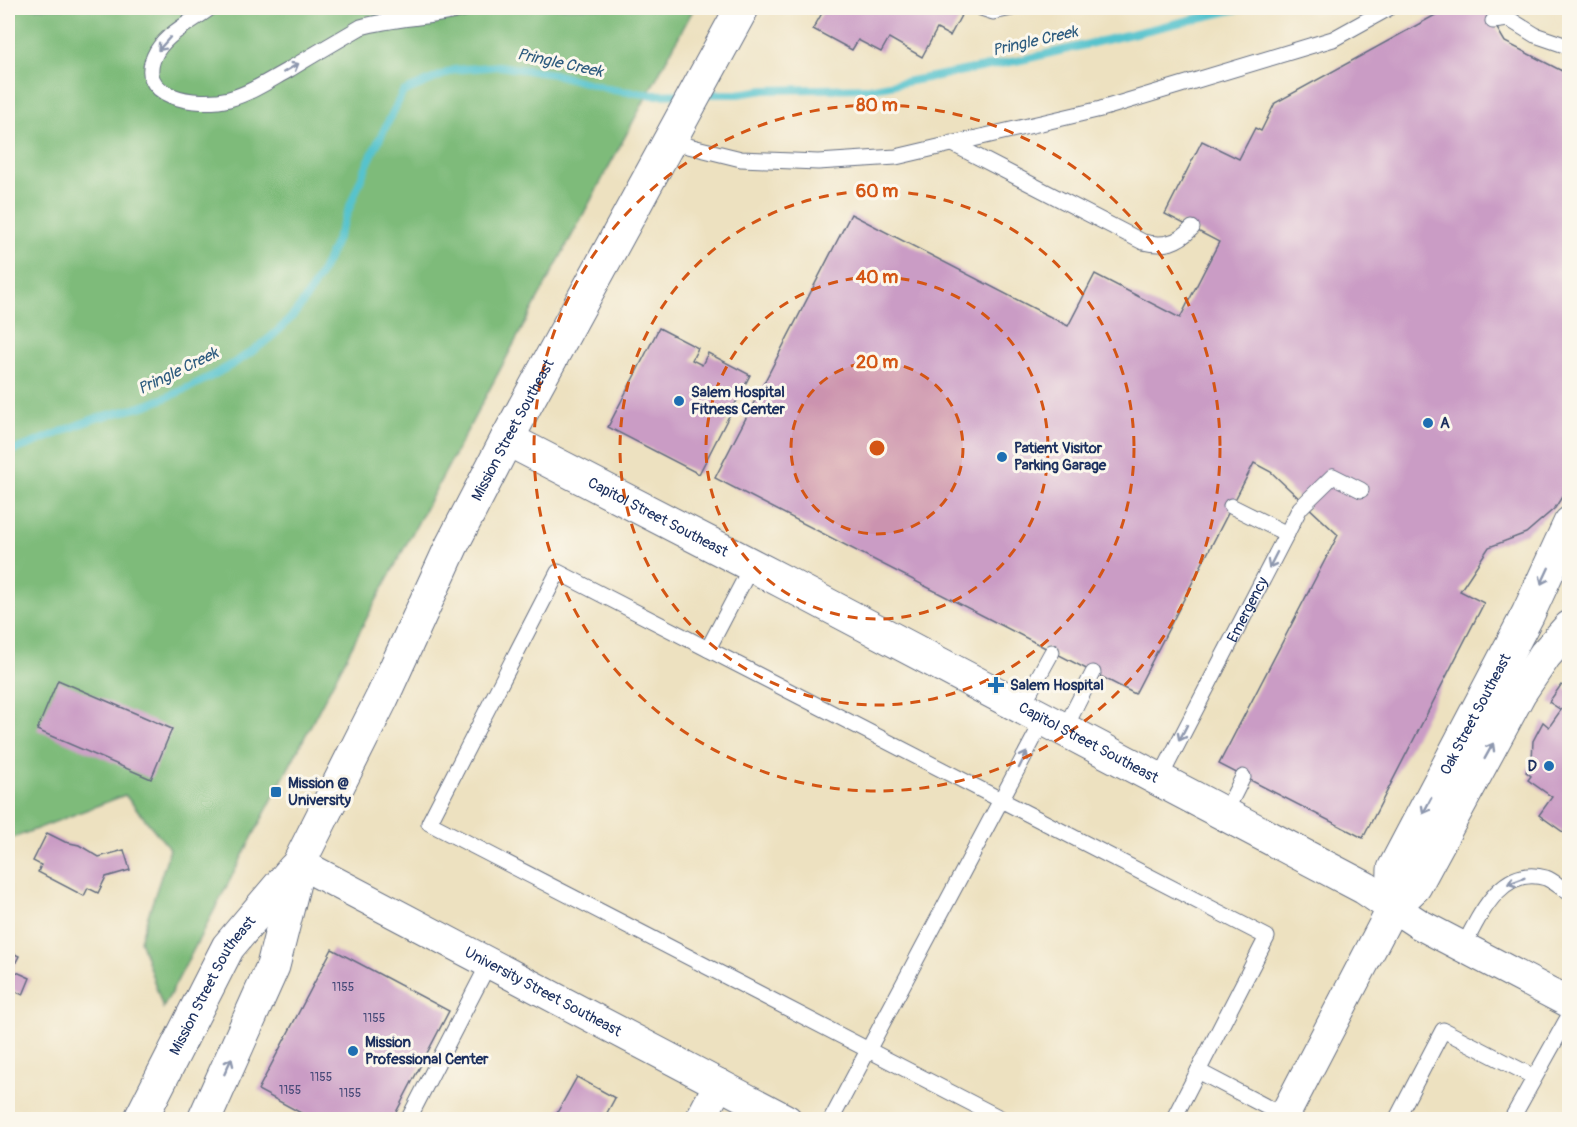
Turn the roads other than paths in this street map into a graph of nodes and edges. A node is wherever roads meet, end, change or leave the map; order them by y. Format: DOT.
graph roads {
  1 [pos="210,8"];
  2 [pos="468,8"];
  3 [pos="981,8"];
  4 [pos="1012,8"];
  5 [pos="1389,8"];
  6 [pos="738,15"];
  7 [pos="1493,21"];
  8 [pos="1569,47"];
  9 [pos="669,141"];
  10 [pos="951,143"];
  11 [pos="1192,228"];
  12 [pos="507,439"];
  13 [pos="1361,490"];
  14 [pos="1231,506"];
  15 [pos="1569,523"];
  16 [pos="1287,534"];
  17 [pos="752,565"];
  18 [pos="1569,627"];
  19 [pos="708,649"];
  20 [pos="1052,652"];
  21 [pos="1093,673"];
  22 [pos="1043,719"];
  23 [pos="1243,777"];
  24 [pos="1159,780"];
  25 [pos="1002,800"];
  26 [pos="1224,815"];
  27 [pos="299,863"];
  28 [pos="1569,893"];
  29 [pos="1393,907"];
  30 [pos="1463,947"];
  31 [pos="489,963"];
  32 [pos="1568,1003"];
  33 [pos="868,1050"];
  34 [pos="1198,1071"];
  35 [pos="1534,1077"];
  36 [pos="718,1084"];
  37 [pos="1283,1118"];
  38 [pos="140,1119"];
  39 [pos="204,1119"];
  40 [pos="408,1119"];
  41 [pos="700,1119"];
  42 [pos="788,1119"];
  43 [pos="831,1119"];
  44 [pos="1004,1119"];
  45 [pos="1173,1119"];
  46 [pos="1396,1119"];
  47 [pos="1511,1119"];
  1 -- 2 [label="lane, one-way"];
  3 -- 4 [label="lane"];
  5 -- 10 [label="lane"];
  6 -- 9 [label="street, Mission Street Southeast"];
  7 -- 8 [label="lane"];
  9 -- 10 [label="lane"];
  9 -- 12 [label="street, Mission Street Southeast"];
  10 -- 11 [label="lane"];
  12 -- 17 [label="street, Capitol Street Southeast"];
  12 -- 27 [label="street, Mission Street Southeast"];
  13 -- 16 [label="lane, Emergency"];
  14 -- 16 [label="lane"];
  15 -- 29 [label="street, Oak Street Southeast, one-way"];
  16 -- 24 [label="lane, Emergency, one-way"];
  17 -- 19 [label="lane"];
  17 -- 22 [label="street, Capitol Street Southeast"];
  29 -- 18 [label="street, Oak Street Southeast, one-way"];
  19 -- 25 [label="lane"];
  19 -- 33 [label="lane"];
  20 -- 22 [label="lane"];
  21 -- 22 [label="lane"];
  22 -- 24 [label="street, Capitol Street Southeast"];
  25 -- 22 [label="lane, one-way"];
  23 -- 26 [label="lane"];
  24 -- 26 [label="street, Capitol Street Southeast"];
  25 -- 33 [label="lane"];
  25 -- 34 [label="lane"];
  26 -- 29 [label="street, Capitol Street Southeast"];
  27 -- 31 [label="street, University Street Southeast"];
  27 -- 38 [label="street, Mission Street Southeast"];
  39 -- 27 [label="street, Mission Street Southeast, one-way"];
  28 -- 30 [label="lane, one-way"];
  29 -- 30 [label="street, Capitol Street Southeast"];
  29 -- 37 [label="street, Oak Street Southeast"];
  30 -- 32 [label="street, Capitol Street Southeast"];
  31 -- 36 [label="street, University Street Southeast"];
  31 -- 40 [label="lane"];
  32 -- 35 [label="lane"];
  33 -- 43 [label="lane"];
  33 -- 44 [label="lane"];
  34 -- 37 [label="lane"];
  34 -- 45 [label="lane"];
  35 -- 46 [label="lane"];
  35 -- 47 [label="lane"];
  36 -- 41 [label="street"];
  36 -- 42 [label="street, University Street Southeast"];
}
